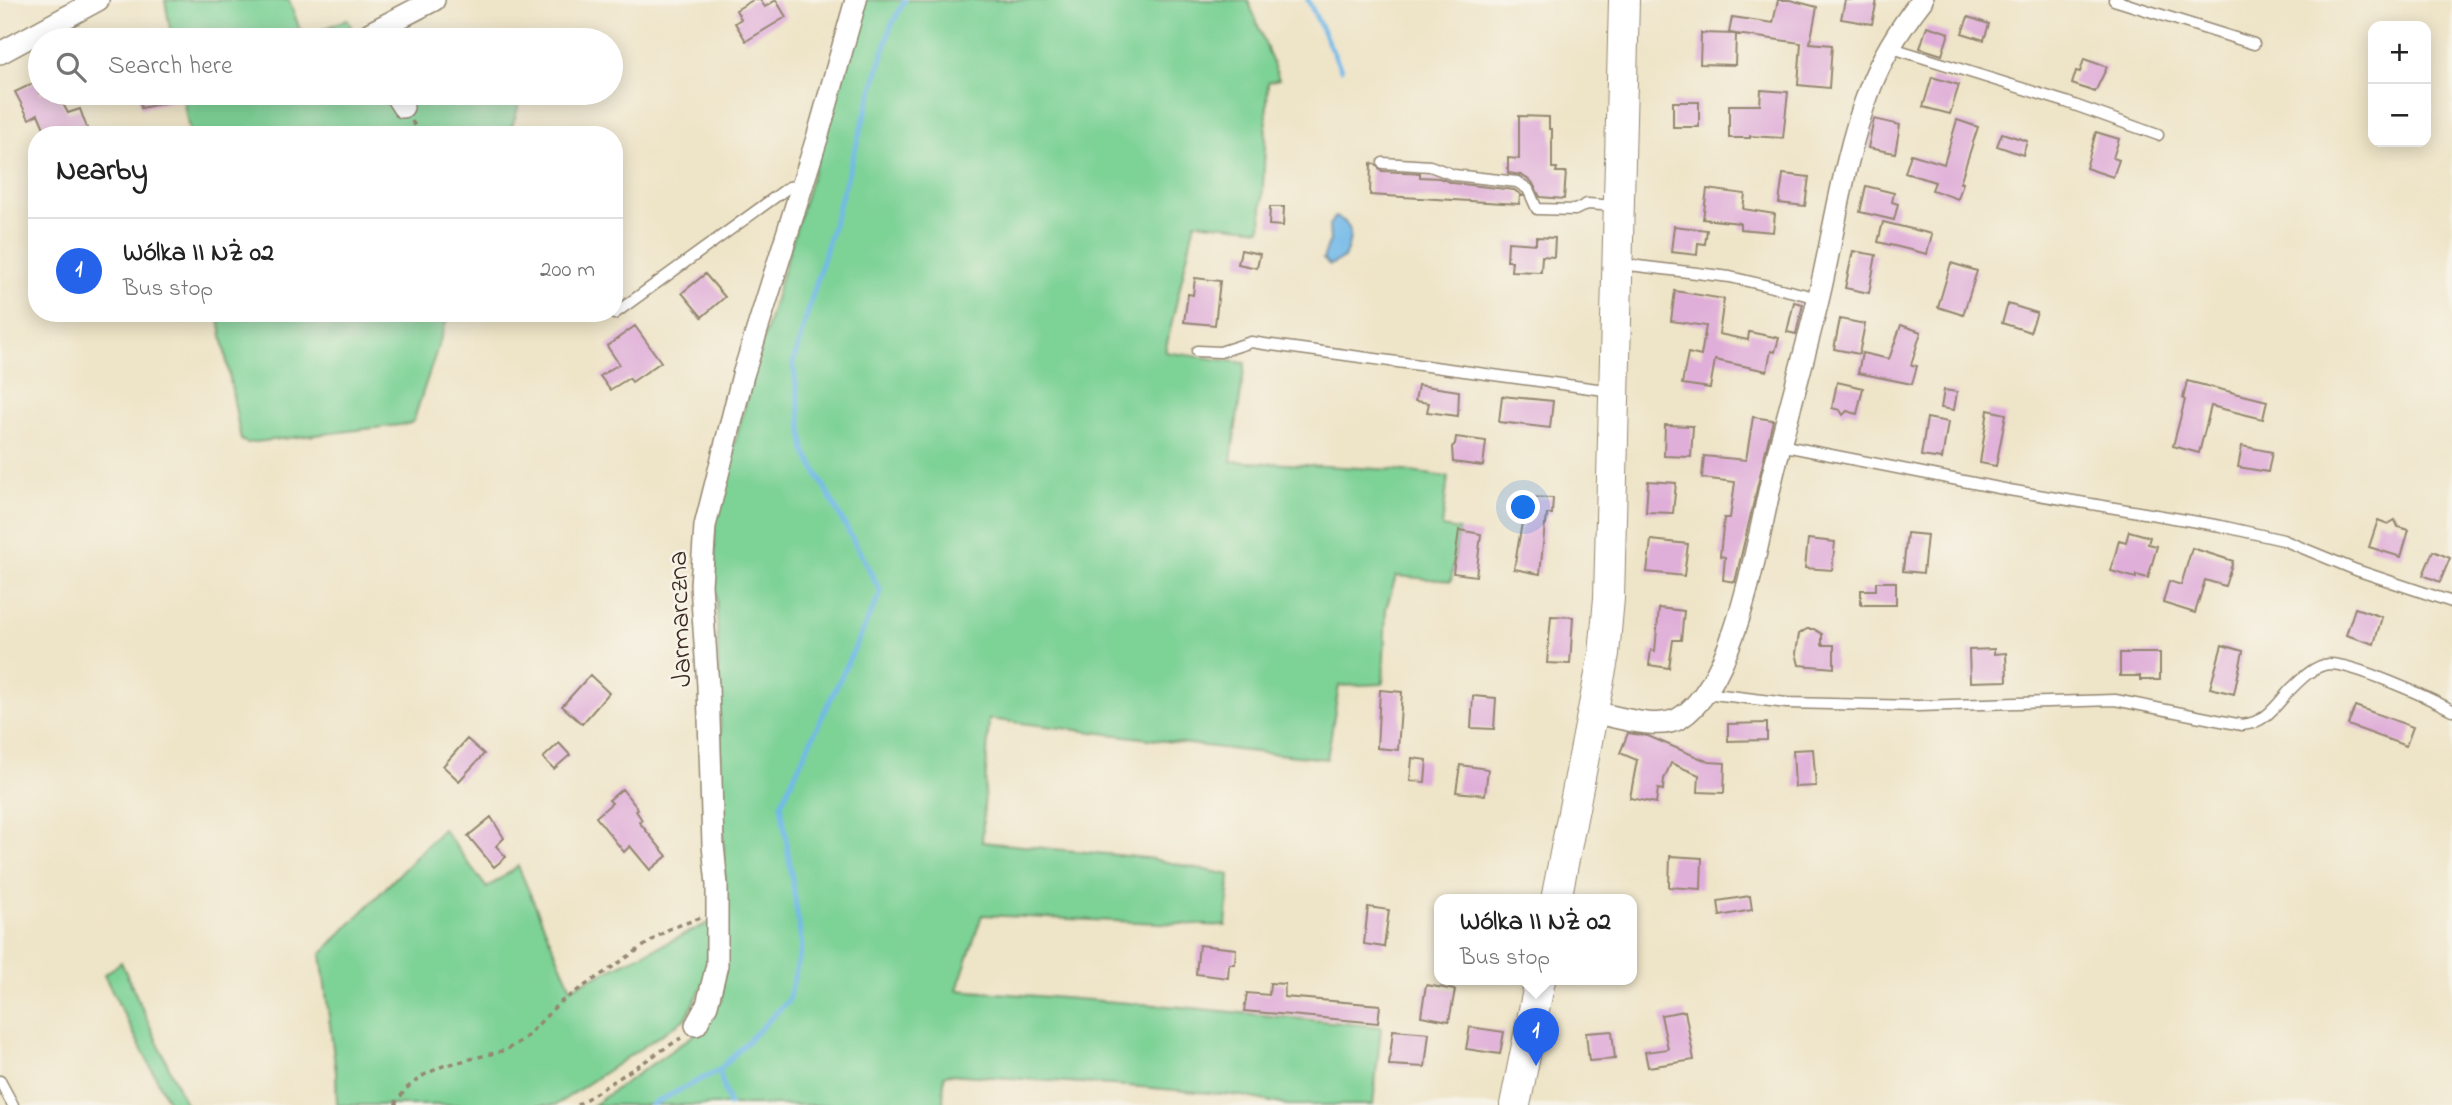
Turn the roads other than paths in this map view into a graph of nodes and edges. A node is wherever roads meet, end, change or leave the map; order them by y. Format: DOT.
graph roads {
  1 [pos="98,0"];
  2 [pos="434,0"];
  3 [pos="856,0"];
  4 [pos="1624,0"];
  5 [pos="1922,0"];
  6 [pos="2114,0"];
  7 [pos="46,28"];
  8 [pos="380,28"];
  9 [pos="28,38"];
  10 [pos="2254,44"];
  11 [pos="1889,47"];
  12 [pos="0,53"];
  13 [pos="2158,135"];
  14 [pos="1383,163"];
  15 [pos="801,188"];
  16 [pos="1620,206"];
  17 [pos="1618,264"];
  18 [pos="1819,298"];
  19 [pos="623,307"];
  20 [pos="1197,351"];
  21 [pos="1615,391"];
  22 [pos="1780,445"];
  23 [pos="2452,602"];
  24 [pos="1705,693"];
  25 [pos="2452,710"];
  26 [pos="1593,712"];
  27 [pos="1557,894"];
  28 [pos="1538,985"];
  29 [pos="696,1025"];
  30 [pos="0,1081"];
  31 [pos="13,1105"];
  32 [pos="1514,1105"];
  1 -- 7 [label="street"];
  2 -- 8 [label="street"];
  3 -- 15 [label="street, Jarmarczna"];
  4 -- 16 [label="street"];
  5 -- 11 [label="street"];
  6 -- 10 [label="lane"];
  9 -- 12 [label="street"];
  11 -- 13 [label="lane"];
  11 -- 18 [label="street"];
  14 -- 16 [label="lane"];
  15 -- 19 [label="lane"];
  15 -- 29 [label="street, Jarmarczna"];
  16 -- 17 [label="street"];
  17 -- 18 [label="lane"];
  17 -- 21 [label="street"];
  18 -- 22 [label="street"];
  20 -- 21 [label="lane"];
  21 -- 26 [label="street"];
  22 -- 23 [label="lane"];
  22 -- 24 [label="street"];
  24 -- 25 [label="lane"];
  24 -- 26 [label="street"];
  26 -- 27 [label="street"];
  28 -- 32 [label="street"];
  30 -- 31 [label="lane"];
}
